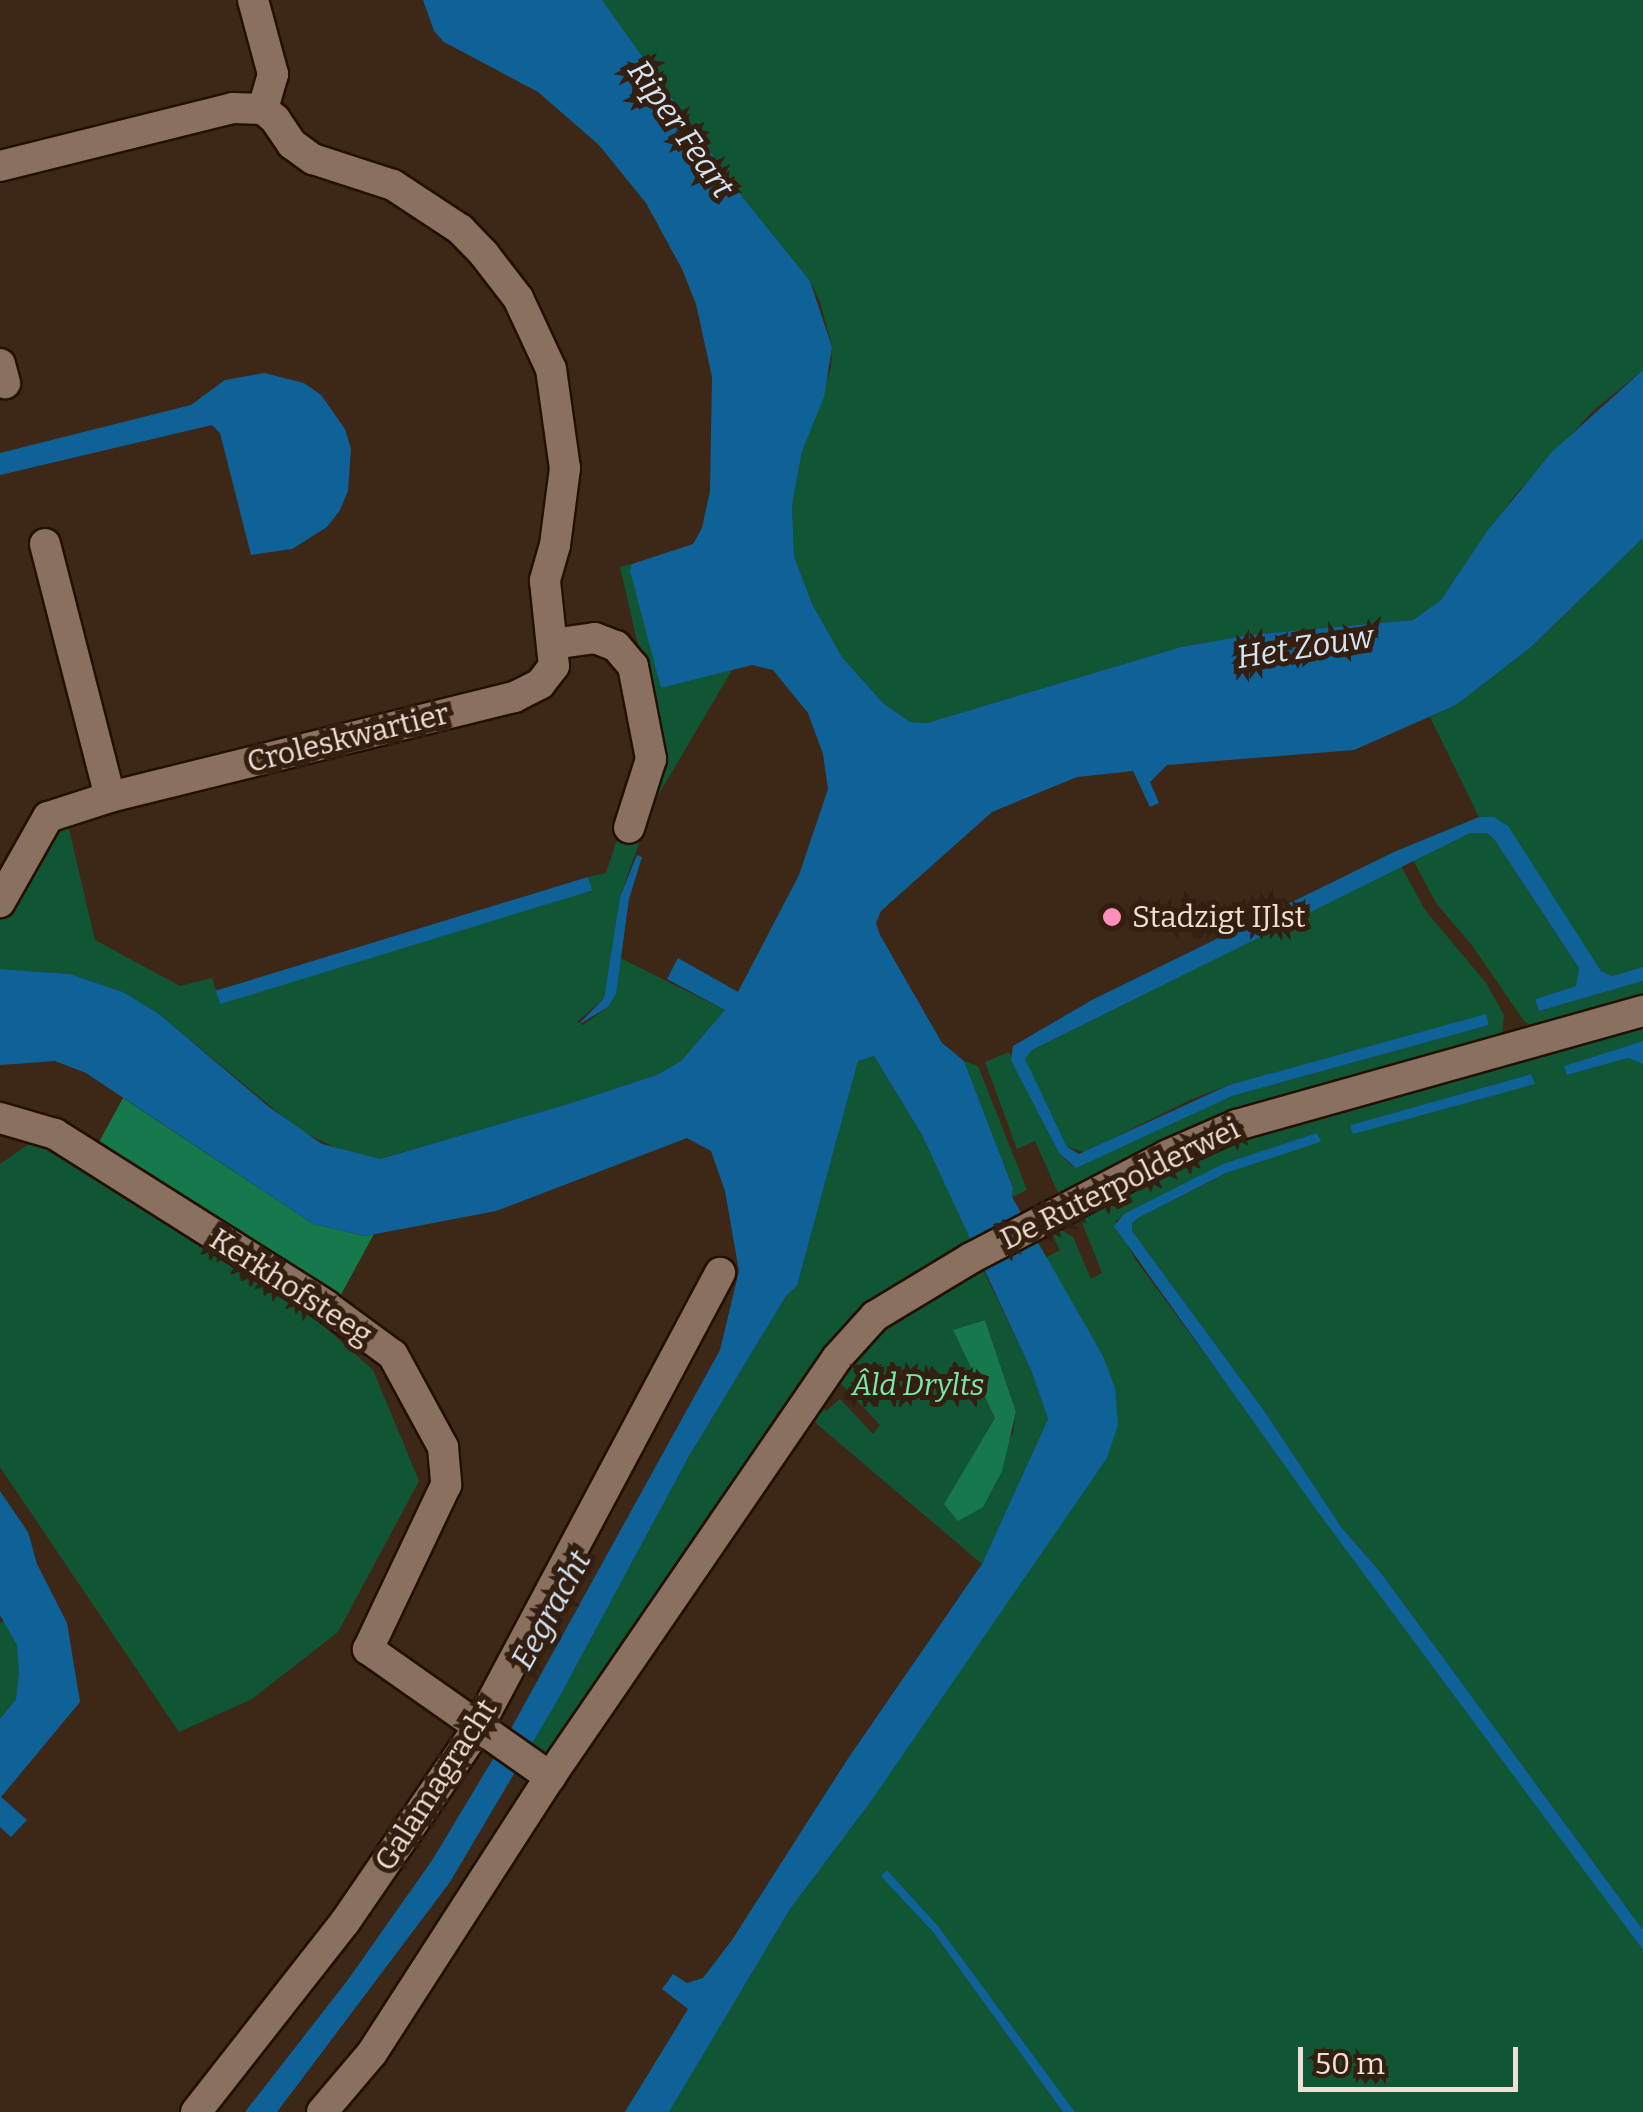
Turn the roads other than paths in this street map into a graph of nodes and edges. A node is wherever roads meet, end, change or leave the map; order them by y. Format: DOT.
graph roads {
  1 [pos="253,0"];
  2 [pos="262,109"];
  3 [pos="0,166"];
  4 [pos="44,544"];
  5 [pos="552,644"];
  6 [pos="110,797"];
  7 [pos="629,828"];
  8 [pos="0,902"];
  9 [pos="1643,1011"];
  10 [pos="13,1120"];
  11 [pos="0,1141"];
  12 [pos="720,1274"];
  13 [pos="487,1735"];
  14 [pos="538,1769"];
  15 [pos="196,2112"];
  16 [pos="322,2112"];
  1 -- 2 [label="street"];
  2 -- 3 [label="street"];
  2 -- 5 [label="street, Croleskwartier"];
  4 -- 6 [label="street"];
  5 -- 6 [label="street, Croleskwartier"];
  5 -- 7 [label="street"];
  6 -- 8 [label="street, Croleskwartier"];
  9 -- 14 [label="street, De Ruterpolderwei"];
  10 -- 11 [label="street, Kerkhofsteeg"];
  10 -- 13 [label="street, Kerkhofsteeg"];
  12 -- 13 [label="street, Galamagracht"];
  13 -- 14 [label="street, Kerkhofsteeg"];
  13 -- 15 [label="street, Galamagracht"];
  14 -- 16 [label="street"];
}
